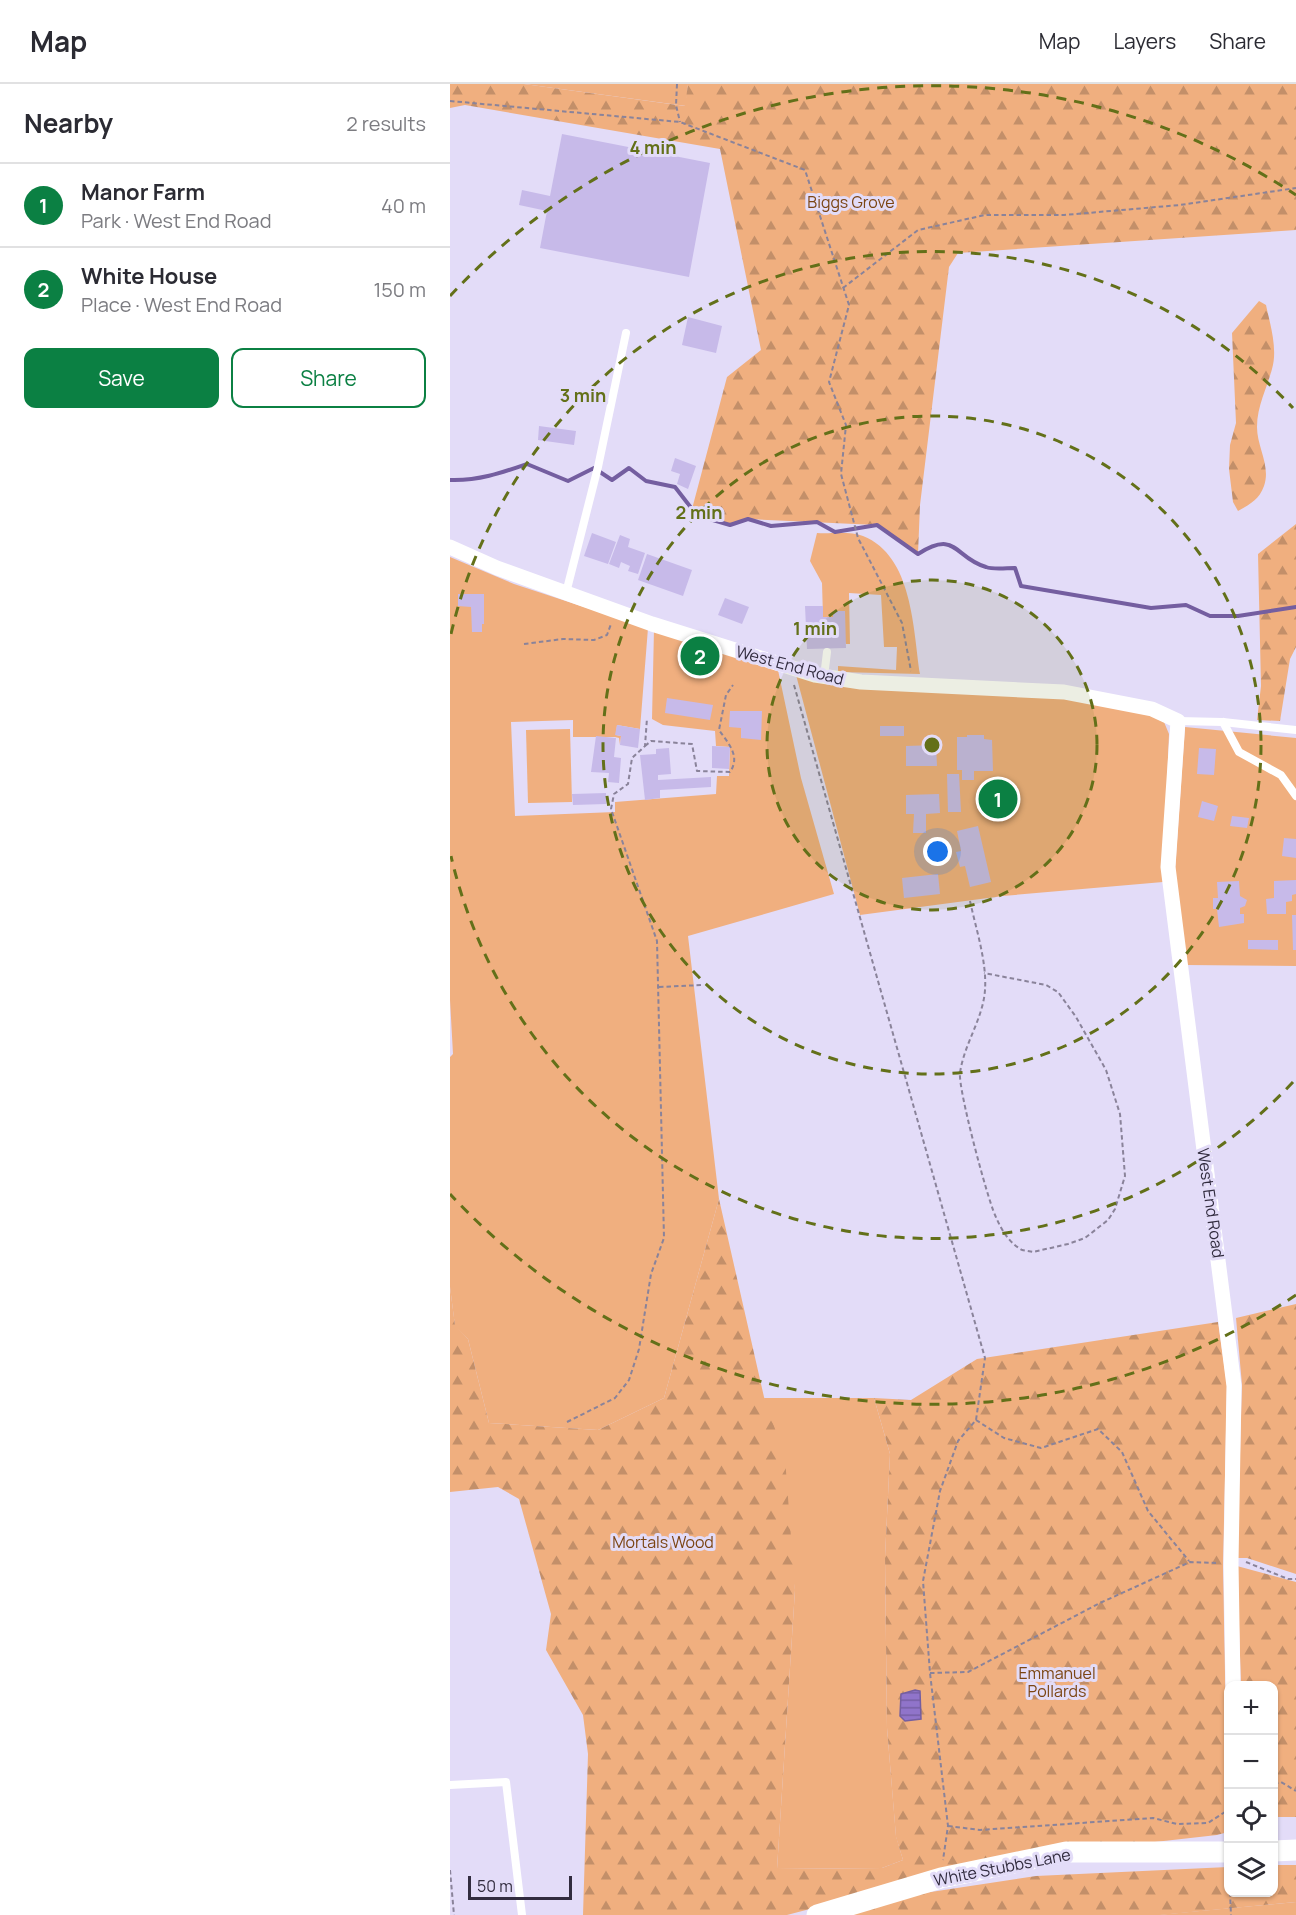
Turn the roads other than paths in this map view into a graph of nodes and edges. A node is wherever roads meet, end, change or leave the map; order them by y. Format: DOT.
graph roads {
  1 [pos="626,333"];
  2 [pos="450,547"];
  3 [pos="566,593"];
  4 [pos="827,652"];
  5 [pos="824,677"];
  6 [pos="1178,721"];
  7 [pos="1223,722"];
  8 [pos="1296,730"];
  9 [pos="1296,796"];
  10 [pos="1233,1681"];
  11 [pos="450,1785"];
  12 [pos="1296,1850"];
  13 [pos="1278,1851"];
  14 [pos="1224,1852"];
  15 [pos="522,1915"];
  16 [pos="817,1915"];
  1 -- 3 [label="lane"];
  2 -- 3 [label="street, West End Road"];
  3 -- 5 [label="street, West End Road"];
  4 -- 5 [label="lane"];
  5 -- 6 [label="street, West End Road"];
  6 -- 7 [label="lane, West End Road"];
  6 -- 10 [label="street, West End Road"];
  7 -- 8 [label="lane, West End Road"];
  7 -- 9 [label="lane"];
  11 -- 15 [label="lane"];
  12 -- 13 [label="street"];
  14 -- 16 [label="street, White Stubbs Lane"];
}
